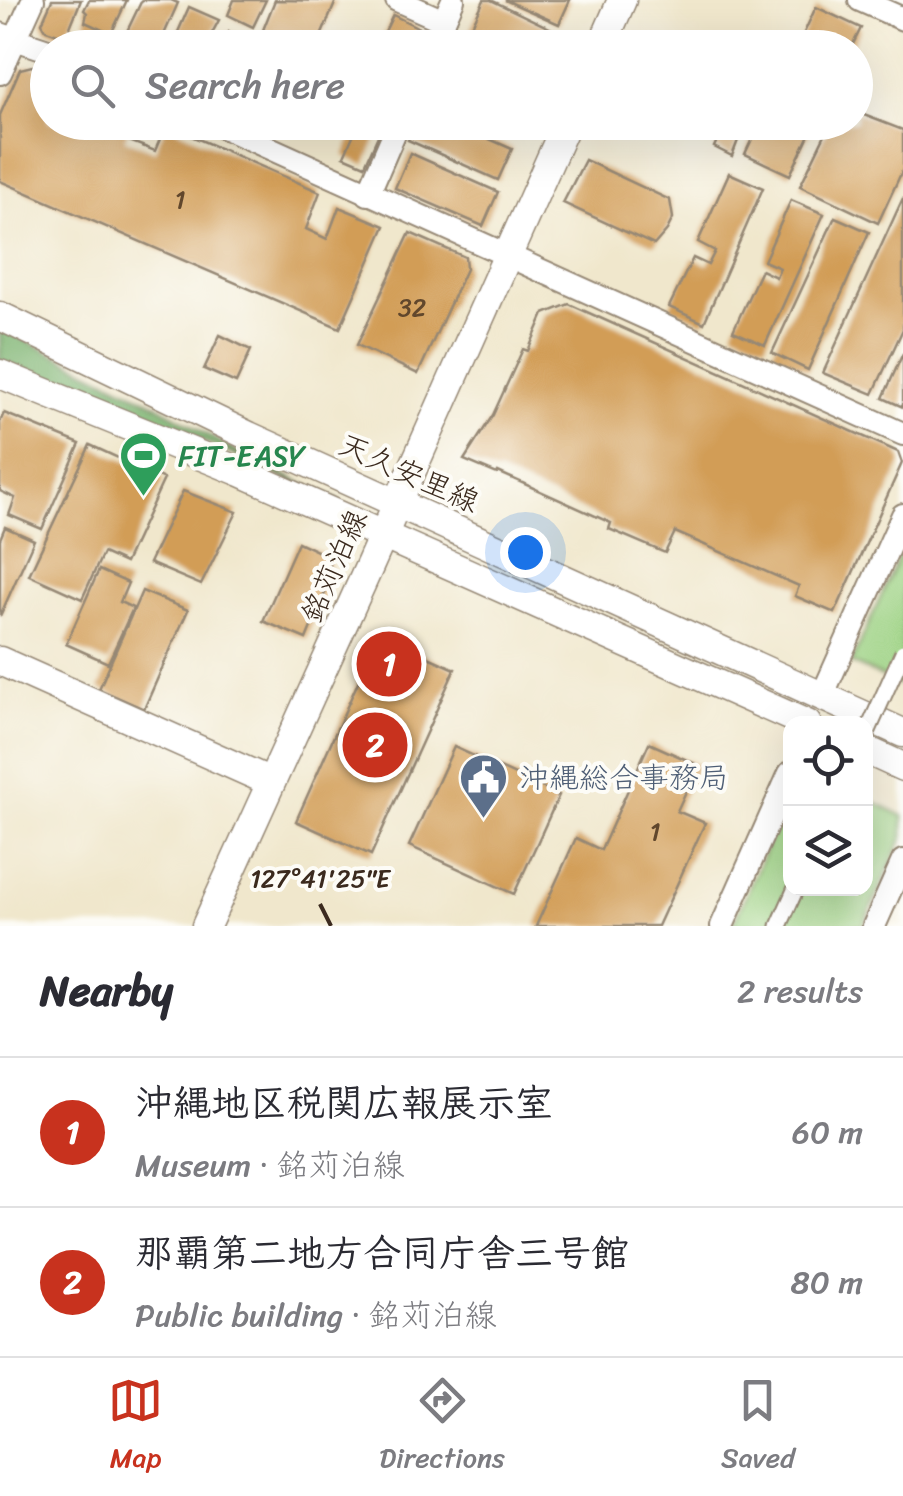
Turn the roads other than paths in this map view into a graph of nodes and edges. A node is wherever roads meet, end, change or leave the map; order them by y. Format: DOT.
graph roads {
  1 [pos="33,0"];
  2 [pos="396,0"];
  3 [pos="622,0"];
  4 [pos="860,0"];
  5 [pos="448,11"];
  6 [pos="903,19"];
  7 [pos="609,30"];
  8 [pos="8,36"];
  9 [pos="0,73"];
  10 [pos="251,140"];
  11 [pos="391,140"];
  12 [pos="559,140"];
  13 [pos="368,194"];
  14 [pos="507,256"];
  15 [pos="0,316"];
  16 [pos="0,374"];
  17 [pos="903,434"];
  18 [pos="398,503"];
  19 [pos="903,515"];
  20 [pos="383,536"];
  21 [pos="903,652"];
  22 [pos="0,661"];
  23 [pos="822,696"];
  24 [pos="790,716"];
  25 [pos="873,719"];
  26 [pos="903,734"];
  27 [pos="873,753"];
  28 [pos="903,766"];
  29 [pos="271,782"];
  30 [pos="783,789"];
  31 [pos="903,861"];
  32 [pos="792,896"];
  33 [pos="206,926"];
  34 [pos="722,926"];
  35 [pos="778,926"];
  36 [pos="874,926"];
  1 -- 8 [label="street"];
  2 -- 5 [label="street"];
  3 -- 7 [label="street"];
  4 -- 6 [label="street"];
  8 -- 9 [label="street"];
  10 -- 13 [label="street"];
  11 -- 13 [label="street"];
  12 -- 14 [label="street, 銘苅泊線"];
  13 -- 14 [label="street"];
  14 -- 17 [label="street"];
  14 -- 18 [label="street, 銘苅泊線"];
  15 -- 18 [label="street, 天久安里線"];
  16 -- 20 [label="street"];
  18 -- 20 [label="street, 銘苅泊線"];
  18 -- 23 [label="street, 天久安里線"];
  19 -- 23 [label="street"];
  20 -- 24 [label="street"];
  20 -- 29 [label="street, 銘苅泊線"];
  21 -- 25 [label="street, bridge"];
  22 -- 29 [label="street"];
  23 -- 26 [label="street, 天久安里線"];
  27 -- 28 [label="street"];
  29 -- 33 [label="street, 銘苅泊線"];
  30 -- 34 [label="street"];
  31 -- 36 [label="street"];
  32 -- 35 [label="street"];
}
